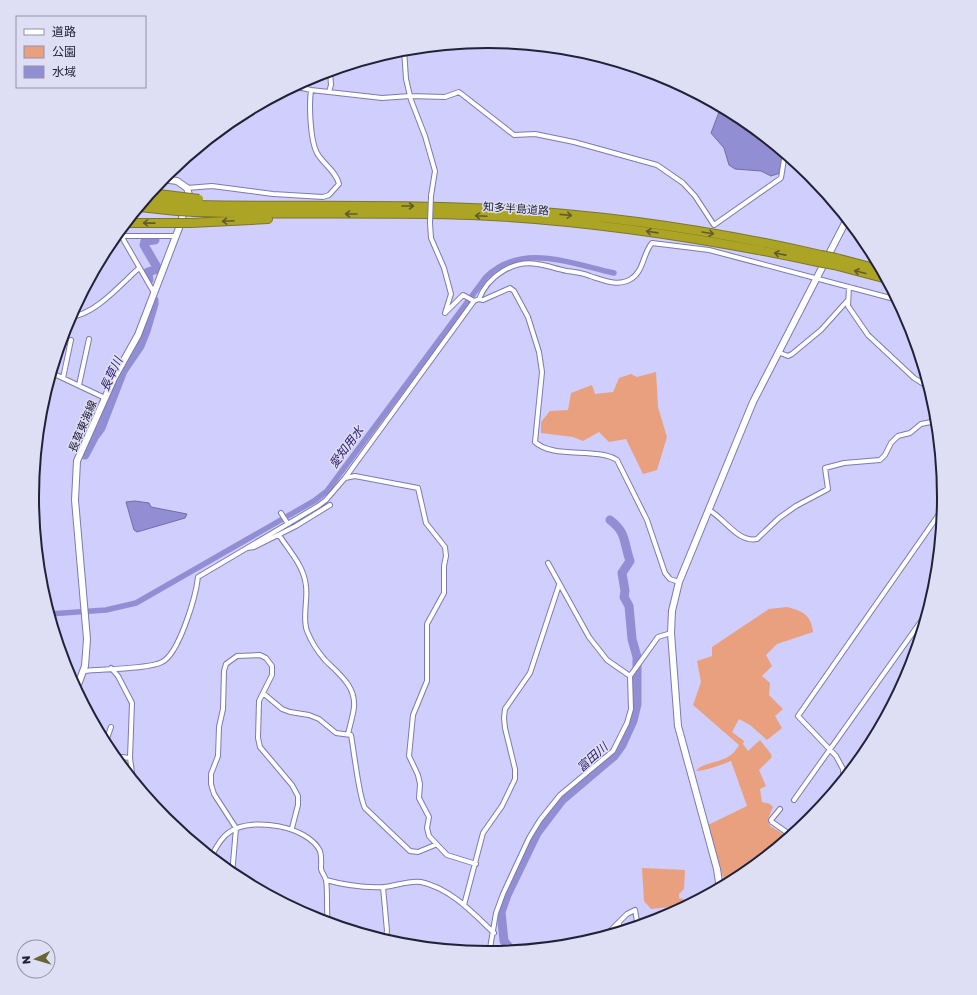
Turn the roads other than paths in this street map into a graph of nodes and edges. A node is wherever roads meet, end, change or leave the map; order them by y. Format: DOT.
graph roads {
  1 [pos="404,56"];
  2 [pos="330,77"];
  3 [pos="302,88"];
  4 [pos="311,90"];
  5 [pos="329,92"];
  6 [pos="410,96"];
  7 [pos="784,159"];
  8 [pos="171,180"];
  9 [pos="187,188"];
  10 [pos="156,195"];
  11 [pos="151,201"];
  12 [pos="180,204"];
  13 [pos="197,205"];
  14 [pos="146,206"];
  15 [pos="308,214"];
  16 [pos="134,222"];
  17 [pos="845,224"];
  18 [pos="125,234"];
  19 [pos="176,236"];
  20 [pos="122,238"];
  21 [pos="820,258"];
  22 [pos="835,262"];
  23 [pos="139,268"];
  24 [pos="875,269"];
  25 [pos="880,277"];
  26 [pos="818,278"];
  27 [pos="849,287"];
  28 [pos="153,291"];
  29 [pos="892,298"];
  30 [pos="479,299"];
  31 [pos="474,301"];
  32 [pos="847,301"];
  33 [pos="77,317"];
  34 [pos="89,339"];
  35 [pos="71,340"];
  36 [pos="778,352"];
  37 [pos="56,375"];
  38 [pos="63,378"];
  39 [pos="924,384"];
  40 [pos="79,386"];
  41 [pos="105,398"];
  42 [pos="931,422"];
  43 [pos="345,478"];
  44 [pos="330,505"];
  45 [pos="709,510"];
  46 [pos="282,513"];
  47 [pos="937,517"];
  48 [pos="288,524"];
  49 [pos="279,535"];
  50 [pos="247,548"];
  51 [pos="548,563"];
  52 [pos="679,582"];
  53 [pos="559,585"];
  54 [pos="920,624"];
  55 [pos="915,631"];
  56 [pos="671,633"];
  57 [pos="111,668"];
  58 [pos="84,671"];
  59 [pos="630,676"];
  60 [pos="79,683"];
  61 [pos="263,693"];
  62 [pos="111,727"];
  63 [pos="348,734"];
  64 [pos="108,736"];
  65 [pos="830,750"];
  66 [pos="122,757"];
  67 [pos="130,758"];
  68 [pos="132,771"];
  69 [pos="843,774"];
  70 [pos="794,800"];
  71 [pos="780,809"];
  72 [pos="236,828"];
  73 [pos="292,828"];
  74 [pos="787,833"];
  75 [pos="435,845"];
  76 [pos="214,853"];
  77 [pos="476,864"];
  78 [pos="233,867"];
  79 [pos="326,880"];
  80 [pos="719,883"];
  81 [pos="383,887"];
  82 [pos="464,905"];
  83 [pos="328,917"];
  84 [pos="619,922"];
  85 [pos="637,922"];
  86 [pos="619,928"];
  87 [pos="611,930"];
  88 [pos="494,933"];
  89 [pos="386,935"];
  90 [pos="491,947"];
  1 -- 6 [label="street"];
  2 -- 5 [label="street"];
  3 -- 4 [label="street"];
  4 -- 5 [label="street"];
  4 -- 9 [label="street"];
  5 -- 6 [label="street"];
  6 -- 7 [label="street"];
  6 -- 31 [label="street, bridge"];
  8 -- 9 [label="street"];
  9 -- 19 [label="street, 長草東海線"];
  10 -- 12 [label="highway"];
  11 -- 12 [label="highway, 知多半島道路"];
  12 -- 13 [label="highway, 知多半島道路, bridge"];
  12 -- 13 [label="highway, bridge"];
  12 -- 14 [label="highway, 知多半島道路"];
  13 -- 15 [label="highway, 知多半島道路"];
  13 -- 21 [label="highway, 知多半島道路, one-way"];
  15 -- 16 [label="highway, one-way, bridge"];
  21 -- 15 [label="highway, 知多半島道路, one-way"];
  17 -- 26 [label="street"];
  18 -- 19 [label="street"];
  19 -- 28 [label="street, 長草東海線"];
  20 -- 23 [label="street"];
  21 -- 22 [label="highway, 知多半島道路, bridge"];
  22 -- 24 [label="highway, 知多半島道路"];
  25 -- 22 [label="highway, 知多半島道路, one-way"];
  23 -- 28 [label="street"];
  23 -- 33 [label="street"];
  26 -- 27 [label="street"];
  26 -- 30 [label="street"];
  26 -- 36 [label="street"];
  27 -- 29 [label="street"];
  27 -- 32 [label="street"];
  28 -- 41 [label="street, 長草東海線"];
  30 -- 31 [label="street"];
  30 -- 52 [label="street"];
  31 -- 43 [label="street"];
  32 -- 36 [label="street"];
  32 -- 39 [label="street"];
  34 -- 40 [label="street"];
  35 -- 38 [label="street"];
  36 -- 45 [label="street"];
  37 -- 38 [label="street"];
  38 -- 40 [label="street"];
  40 -- 41 [label="street"];
  41 -- 58 [label="street, 長草東海線"];
  42 -- 45 [label="street"];
  43 -- 48 [label="street"];
  43 -- 75 [label="street"];
  44 -- 49 [label="street"];
  45 -- 52 [label="street"];
  46 -- 48 [label="street"];
  47 -- 65 [label="street"];
  48 -- 50 [label="street"];
  49 -- 50 [label="street"];
  49 -- 63 [label="street"];
  50 -- 57 [label="street"];
  51 -- 53 [label="street"];
  52 -- 56 [label="street"];
  53 -- 59 [label="street"];
  53 -- 77 [label="street"];
  54 -- 55 [label="street"];
  55 -- 65 [label="street"];
  56 -- 59 [label="street"];
  56 -- 80 [label="street"];
  57 -- 58 [label="street"];
  57 -- 67 [label="street"];
  58 -- 60 [label="street, 長草東海線"];
  59 -- 88 [label="street"];
  61 -- 63 [label="street"];
  61 -- 72 [label="street"];
  61 -- 73 [label="street"];
  62 -- 64 [label="street"];
  63 -- 75 [label="street"];
  65 -- 69 [label="street"];
  65 -- 70 [label="street"];
  66 -- 67 [label="street"];
  67 -- 68 [label="street"];
  71 -- 74 [label="street"];
  72 -- 73 [label="street"];
  72 -- 76 [label="street"];
  72 -- 78 [label="street"];
  73 -- 79 [label="street"];
  75 -- 77 [label="street"];
  77 -- 82 [label="street"];
  79 -- 81 [label="street"];
  79 -- 83 [label="street"];
  81 -- 82 [label="street"];
  81 -- 89 [label="street"];
  82 -- 88 [label="street"];
  84 -- 85 [label="street"];
  84 -- 86 [label="street"];
  84 -- 87 [label="street"];
  88 -- 90 [label="street"];
}
